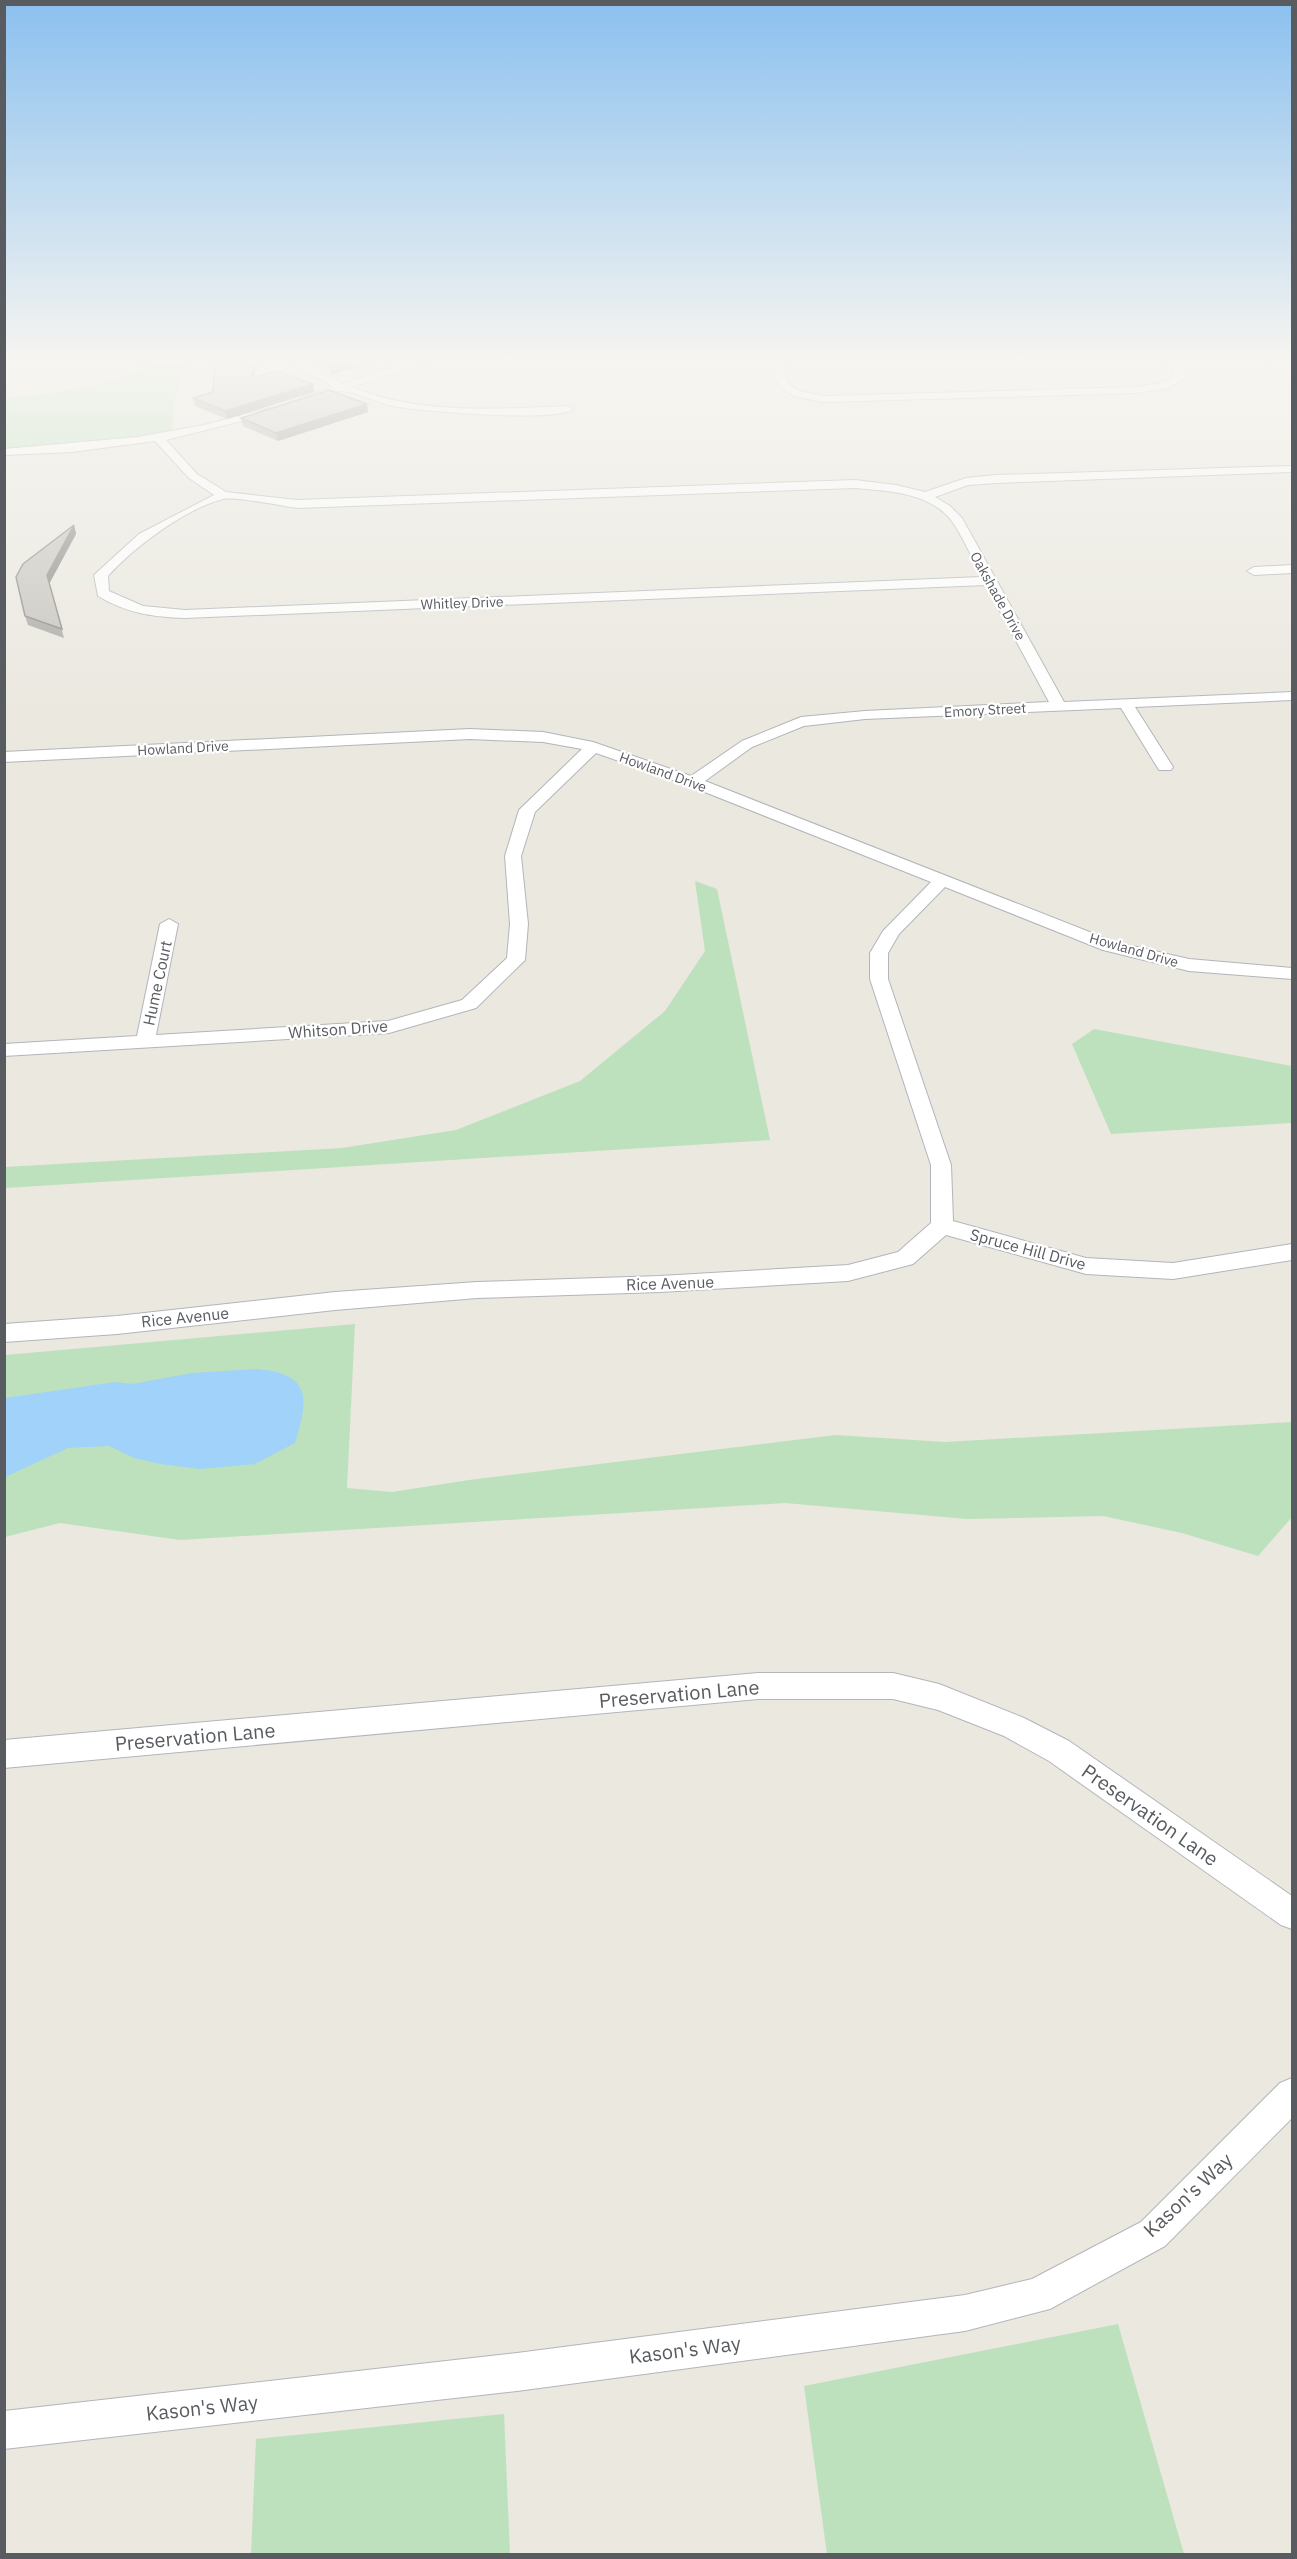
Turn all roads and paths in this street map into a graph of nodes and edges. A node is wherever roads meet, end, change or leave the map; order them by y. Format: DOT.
graph roads {
  1 [pos="200,480"];
  2 [pos="982,480"];
  3 [pos="223,495"];
  4 [pos="926,496"];
  5 [pos="1293,569"];
  6 [pos="1254,571"];
  7 [pos="990,581"];
  8 [pos="1293,696"];
  9 [pos="1125,703"];
  10 [pos="1059,707"];
  11 [pos="593,747"];
  12 [pos="4,757"];
  13 [pos="1165,767"];
  14 [pos="693,782"];
  15 [pos="943,880"];
  16 [pos="169,924"];
  17 [pos="1293,973"];
  18 [pos="144,1042"];
  19 [pos="4,1050"];
  20 [pos="942,1226"];
  21 [pos="1293,1252"];
  22 [pos="4,1333"];
  23 [pos="4,1754"];
  24 [pos="1293,1914"];
  25 [pos="1293,2095"];
  26 [pos="4,2430"];
  1 -- 3 [label="street"];
  2 -- 4 [label="street"];
  3 -- 4 [label="street"];
  3 -- 7 [label="street, Whitley Drive"];
  4 -- 7 [label="street, Oakshade Drive"];
  5 -- 6 [label="street"];
  7 -- 10 [label="street, Oakshade Drive"];
  8 -- 9 [label="street, Emory Street"];
  9 -- 10 [label="street, Emory Street"];
  9 -- 13 [label="street"];
  10 -- 14 [label="street, Emory Street"];
  11 -- 12 [label="street, Howland Drive"];
  11 -- 14 [label="street, Howland Drive"];
  11 -- 18 [label="street, Whitson Drive"];
  14 -- 15 [label="street, Howland Drive"];
  15 -- 17 [label="street, Howland Drive"];
  15 -- 20 [label="street"];
  16 -- 18 [label="street, Hume Court"];
  18 -- 19 [label="street, Whitson Drive"];
  20 -- 21 [label="street, Spruce Hill Drive"];
  20 -- 22 [label="street, Rice Avenue"];
  23 -- 24 [label="street, Preservation Lane"];
  25 -- 26 [label="street, Kason's Way"];
}
